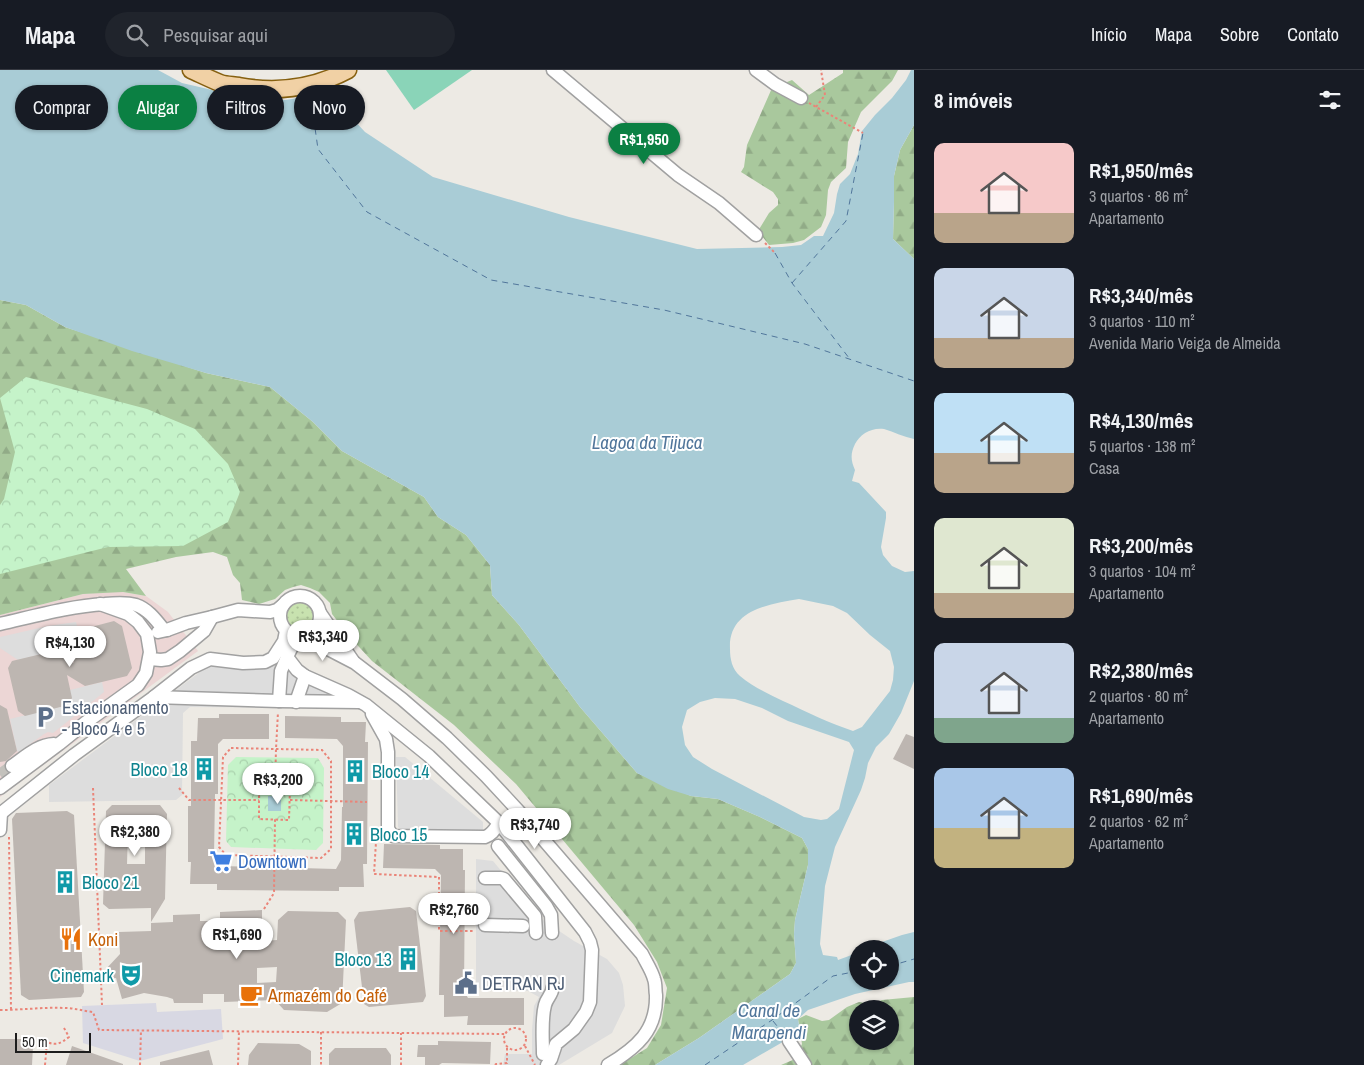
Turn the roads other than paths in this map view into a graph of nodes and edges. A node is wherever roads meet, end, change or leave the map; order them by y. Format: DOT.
graph roads {
  1 [pos="191,70"];
  2 [pos="348,70"];
  3 [pos="553,70"];
  4 [pos="756,70"];
  5 [pos="801,98"];
  6 [pos="756,235"];
  7 [pos="100,604"];
  8 [pos="283,605"];
  9 [pos="260,613"];
  10 [pos="320,613"];
  11 [pos="212,618"];
  12 [pos="0,624"];
  13 [pos="167,630"];
  14 [pos="292,633"];
  15 [pos="147,639"];
  16 [pos="287,657"];
  17 [pos="150,659"];
  18 [pos="355,663"];
  19 [pos="305,676"];
  20 [pos="154,697"];
  21 [pos="279,701"];
  22 [pos="296,702"];
  23 [pos="365,705"];
  24 [pos="59,744"];
  25 [pos="12,766"];
  26 [pos="0,788"];
  27 [pos="1,813"];
  28 [pos="499,823"];
  29 [pos="4,832"];
  30 [pos="498,846"];
  31 [pos="486,878"];
  32 [pos="523,926"];
  33 [pos="480,928"];
  34 [pos="536,933"];
  35 [pos="552,933"];
  36 [pos="553,986"];
  37 [pos="789,1041"];
  38 [pos="545,1059"];
  39 [pos="608,1065"];
  40 [pos="805,1065"];
  1 -- 2 [label="main road"];
  3 -- 6 [label="street"];
  4 -- 5 [label="street"];
  7 -- 12 [label="street"];
  7 -- 13 [label="street"];
  7 -- 15 [label="street"];
  8 -- 9 [label="street"];
  8 -- 10 [label="street"];
  8 -- 14 [label="street"];
  9 -- 11 [label="street"];
  9 -- 14 [label="street"];
  10 -- 14 [label="street"];
  10 -- 18 [label="street"];
  11 -- 13 [label="street"];
  11 -- 17 [label="street"];
  13 -- 15 [label="street"];
  14 -- 16 [label="street"];
  14 -- 18 [label="street"];
  14 -- 20 [label="street"];
  15 -- 17 [label="street"];
  16 -- 19 [label="street"];
  16 -- 21 [label="street"];
  17 -- 24 [label="street"];
  18 -- 39 [label="street"];
  19 -- 22 [label="street"];
  19 -- 23 [label="street"];
  20 -- 21 [label="street"];
  20 -- 27 [label="street"];
  21 -- 22 [label="street"];
  22 -- 23 [label="street"];
  23 -- 28 [label="street"];
  23 -- 28 [label="street"];
  24 -- 25 [label="street"];
  24 -- 26 [label="street"];
  27 -- 29 [label="street"];
  28 -- 38 [label="street"];
  30 -- 35 [label="street"];
  31 -- 34 [label="street"];
  32 -- 33 [label="street"];
  36 -- 38 [label="street"];
  37 -- 40 [label="street"];
}
